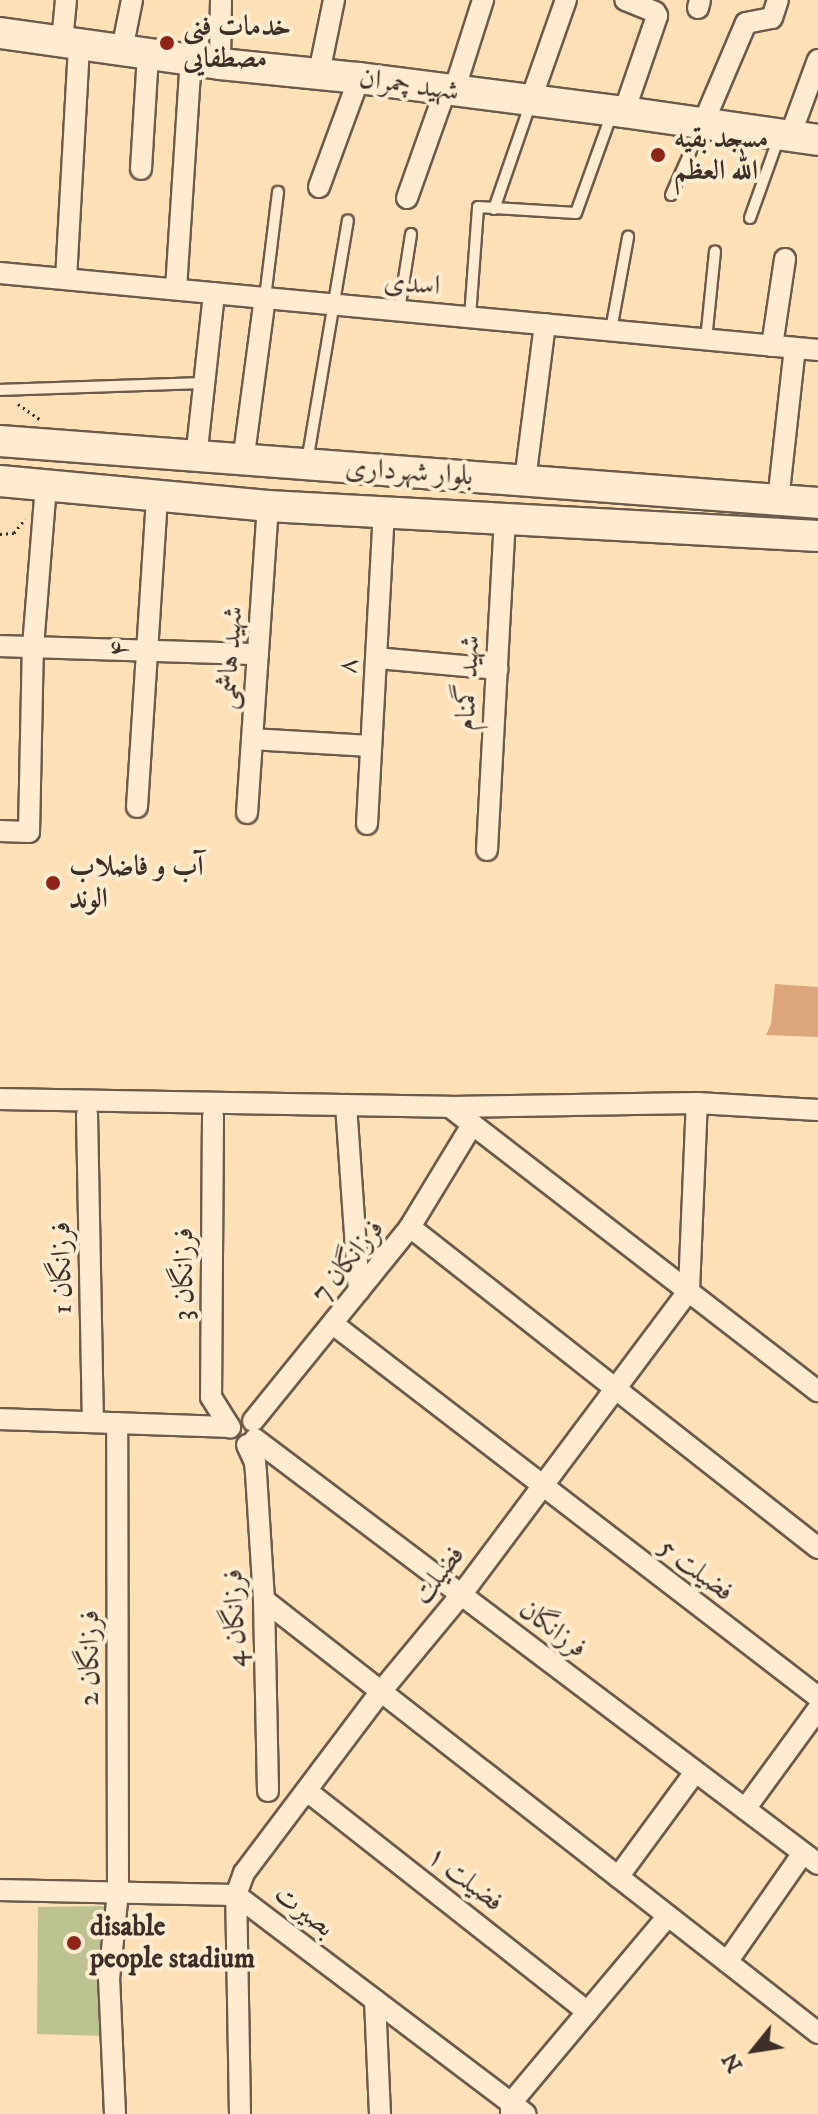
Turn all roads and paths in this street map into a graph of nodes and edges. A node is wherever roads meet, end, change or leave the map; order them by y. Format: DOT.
graph roads {
  1 [pos="66,0"];
  2 [pos="132,0"];
  3 [pos="221,0"];
  4 [pos="334,0"];
  5 [pos="483,0"];
  6 [pos="566,0"];
  7 [pos="625,0"];
  8 [pos="778,0"];
  9 [pos="0,33"];
  10 [pos="71,44"];
  11 [pos="135,52"];
  12 [pos="818,60"];
  13 [pos="206,61"];
  14 [pos="319,73"];
  15 [pos="359,78"];
  16 [pos="449,91"];
  17 [pos="530,102"];
  18 [pos="618,111"];
  19 [pos="702,126"];
  20 [pos="796,137"];
  21 [pos="141,169"];
  22 [pos="319,187"];
  23 [pos="278,192"];
  24 [pos="671,195"];
  25 [pos="407,198"];
  26 [pos="494,209"];
  27 [pos="750,218"];
  28 [pos="348,220"];
  29 [pos="411,234"];
  30 [pos="628,237"];
  31 [pos="715,251"];
  32 [pos="785,259"];
  33 [pos="0,273"];
  34 [pos="66,279"];
  35 [pos="176,289"];
  36 [pos="214,293"];
  37 [pos="265,298"];
  38 [pos="334,304"];
  39 [pos="399,311"];
  40 [pos="470,317"];
  41 [pos="545,324"];
  42 [pos="611,330"];
  43 [pos="706,340"];
  44 [pos="772,346"];
  45 [pos="795,348"];
  46 [pos="818,350"];
  47 [pos="205,383"];
  48 [pos="0,390"];
  49 [pos="0,441"];
  50 [pos="196,459"];
  51 [pos="243,462"];
  52 [pos="307,464"];
  53 [pos="525,480"];
  54 [pos="0,481"];
  55 [pos="46,485"];
  56 [pos="157,495"];
  57 [pos="778,501"];
  58 [pos="818,503"];
  59 [pos="268,506"];
  60 [pos="384,512"];
  61 [pos="505,518"];
  62 [pos="818,536"];
  63 [pos="0,646"];
  64 [pos="33,647"];
  65 [pos="147,650"];
  66 [pos="258,654"];
  67 [pos="377,658"];
  68 [pos="497,669"];
  69 [pos="252,739"];
  70 [pos="369,746"];
  71 [pos="137,807"];
  72 [pos="247,813"];
  73 [pos="367,824"];
  74 [pos="0,831"];
  75 [pos="487,850"];
  76 [pos="0,1099"];
  77 [pos="697,1103"];
  78 [pos="346,1105"];
  79 [pos="450,1107"];
  80 [pos="818,1110"];
  81 [pos="87,1114"];
  82 [pos="213,1116"];
  83 [pos="472,1125"];
  84 [pos="410,1227"];
  85 [pos="689,1290"];
  86 [pos="359,1291"];
  87 [pos="333,1324"];
  88 [pos="617,1389"];
  89 [pos="818,1391"];
  90 [pos="0,1419"];
  91 [pos="93,1422"];
  92 [pos="117,1423"];
  93 [pos="230,1427"];
  94 [pos="251,1435"];
  95 [pos="541,1487"];
  96 [pos="818,1548"];
  97 [pos="461,1595"];
  98 [pos="264,1600"];
  99 [pos="379,1694"];
  100 [pos="818,1697"];
  101 [pos="818,1709"];
  102 [pos="695,1772"];
  103 [pos="268,1791"];
  104 [pos="307,1791"];
  105 [pos="745,1809"];
  106 [pos="811,1858"];
  107 [pos="618,1877"];
  108 [pos="0,1890"];
  109 [pos="118,1892"];
  110 [pos="236,1895"];
  111 [pos="668,1916"];
  112 [pos="727,1962"];
  113 [pos="375,2000"];
  114 [pos="588,2012"];
  115 [pos="818,2033"];
  116 [pos="516,2110"];
  117 [pos="115,2114"];
  118 [pos="240,2114"];
  119 [pos="380,2114"];
  1 -- 10 [label="street"];
  2 -- 11 [label="street"];
  3 -- 13 [label="street"];
  4 -- 14 [label="street"];
  5 -- 16 [label="street"];
  6 -- 17 [label="street"];
  7 -- 18 [label="street"];
  8 -- 19 [label="street"];
  9 -- 10 [label="main road, شهید چمران"];
  10 -- 11 [label="main road, شهید چمران"];
  10 -- 34 [label="street"];
  11 -- 13 [label="main road, شهید چمران"];
  11 -- 21 [label="street"];
  12 -- 20 [label="street"];
  13 -- 14 [label="main road, شهید چمران"];
  13 -- 35 [label="street"];
  14 -- 15 [label="main road, شهید چمران"];
  15 -- 16 [label="main road, شهید چمران"];
  15 -- 22 [label="street"];
  16 -- 17 [label="main road, شهید چمران"];
  16 -- 25 [label="street"];
  17 -- 18 [label="main road, شهید چمران"];
  17 -- 26 [label="lane"];
  18 -- 19 [label="main road, شهید چمران"];
  18 -- 26 [label="lane"];
  19 -- 20 [label="main road, شهید چمران"];
  19 -- 24 [label="lane"];
  20 -- 27 [label="lane"];
  23 -- 37 [label="lane"];
  26 -- 40 [label="lane"];
  28 -- 38 [label="lane"];
  29 -- 39 [label="lane"];
  30 -- 42 [label="lane"];
  31 -- 43 [label="lane"];
  32 -- 44 [label="street"];
  33 -- 34 [label="street, اسدی"];
  34 -- 35 [label="street, اسدی"];
  35 -- 36 [label="street, اسدی"];
  36 -- 37 [label="street, اسدی"];
  36 -- 47 [label="street"];
  37 -- 38 [label="street, اسدی"];
  37 -- 51 [label="street"];
  38 -- 39 [label="street, اسدی"];
  38 -- 52 [label="lane"];
  39 -- 40 [label="street, اسدی"];
  40 -- 41 [label="street, اسدی"];
  41 -- 42 [label="street, اسدی"];
  41 -- 53 [label="street"];
  42 -- 43 [label="street, اسدی"];
  43 -- 44 [label="street, اسدی"];
  44 -- 45 [label="street, اسدی"];
  45 -- 46 [label="street, اسدی"];
  45 -- 57 [label="street"];
  47 -- 48 [label="lane"];
  47 -- 50 [label="street"];
  49 -- 50 [label="main road, بلوار شهرداری"];
  50 -- 51 [label="main road, بلوار شهرداری"];
  51 -- 52 [label="main road, بلوار شهرداری"];
  52 -- 53 [label="main road, بلوار شهرداری"];
  53 -- 57 [label="main road, بلوار شهرداری"];
  54 -- 55 [label="main road, بلوار شهرداری"];
  55 -- 56 [label="main road, بلوار شهرداری"];
  55 -- 64 [label="street"];
  56 -- 59 [label="main road, بلوار شهرداری"];
  56 -- 65 [label="street, ۴"];
  57 -- 58 [label="main road, بلوار شهرداری"];
  59 -- 60 [label="main road, بلوار شهرداری"];
  59 -- 66 [label="street, شهید هاشمی"];
  60 -- 61 [label="main road, بلوار شهرداری"];
  60 -- 67 [label="street, ۸"];
  61 -- 62 [label="main road, بلوار شهرداری"];
  61 -- 68 [label="street, شهید گمنام"];
  63 -- 64 [label="street"];
  64 -- 65 [label="street"];
  64 -- 74 [label="street"];
  65 -- 66 [label="street"];
  65 -- 71 [label="street, ۴"];
  66 -- 69 [label="street, شهید هاشمی"];
  67 -- 68 [label="street"];
  67 -- 70 [label="street, ۸"];
  68 -- 75 [label="street, شهید گمنام"];
  69 -- 70 [label="street"];
  69 -- 72 [label="street, شهید هاشمی"];
  70 -- 73 [label="street, ۸"];
  76 -- 78 [label="street"];
  77 -- 79 [label="street"];
  77 -- 80 [label="street"];
  77 -- 85 [label="street"];
  78 -- 79 [label="street"];
  78 -- 86 [label="street"];
  79 -- 83 [label="street"];
  81 -- 91 [label="street, فرزانگان 1"];
  82 -- 93 [label="street, فرزانگان 3"];
  83 -- 84 [label="street, فرزانگان 7"];
  83 -- 85 [label="street"];
  84 -- 86 [label="street, فرزانگان 7"];
  84 -- 88 [label="street"];
  85 -- 88 [label="street, فضیلت"];
  85 -- 89 [label="street"];
  86 -- 87 [label="street, فرزانگان 7"];
  87 -- 94 [label="street, فرزانگان 7"];
  87 -- 95 [label="street, فضیلت 5"];
  88 -- 95 [label="street, فضیلت"];
  88 -- 96 [label="street"];
  90 -- 91 [label="street"];
  91 -- 92 [label="street"];
  92 -- 93 [label="street"];
  92 -- 109 [label="street, فرزانگان 2"];
  93 -- 94 [label="street"];
  94 -- 97 [label="street, فرزانگان"];
  94 -- 98 [label="street, فرزانگان 4"];
  95 -- 97 [label="street, فضیلت"];
  95 -- 100 [label="street, فضیلت 5"];
  97 -- 99 [label="street, فضیلت"];
  97 -- 102 [label="street, فرزانگان"];
  98 -- 99 [label="street"];
  98 -- 103 [label="street, فرزانگان 4"];
  99 -- 104 [label="street, فضیلت"];
  99 -- 107 [label="street"];
  101 -- 105 [label="street"];
  102 -- 105 [label="street, فرزانگان"];
  102 -- 107 [label="street"];
  104 -- 110 [label="street, فضیلت"];
  104 -- 114 [label="street, فضیلت ۱"];
  105 -- 106 [label="street, فرزانگان"];
  106 -- 112 [label="street"];
  107 -- 111 [label="street"];
  108 -- 109 [label="street, بصیرت"];
  109 -- 110 [label="street, بصیرت"];
  109 -- 117 [label="street, فرزانگان 2"];
  110 -- 113 [label="street, بصیرت"];
  110 -- 118 [label="street"];
  111 -- 112 [label="street"];
  111 -- 114 [label="street"];
  112 -- 115 [label="street"];
  113 -- 116 [label="street, بصیرت"];
  113 -- 119 [label="street"];
  114 -- 116 [label="street"];
}
